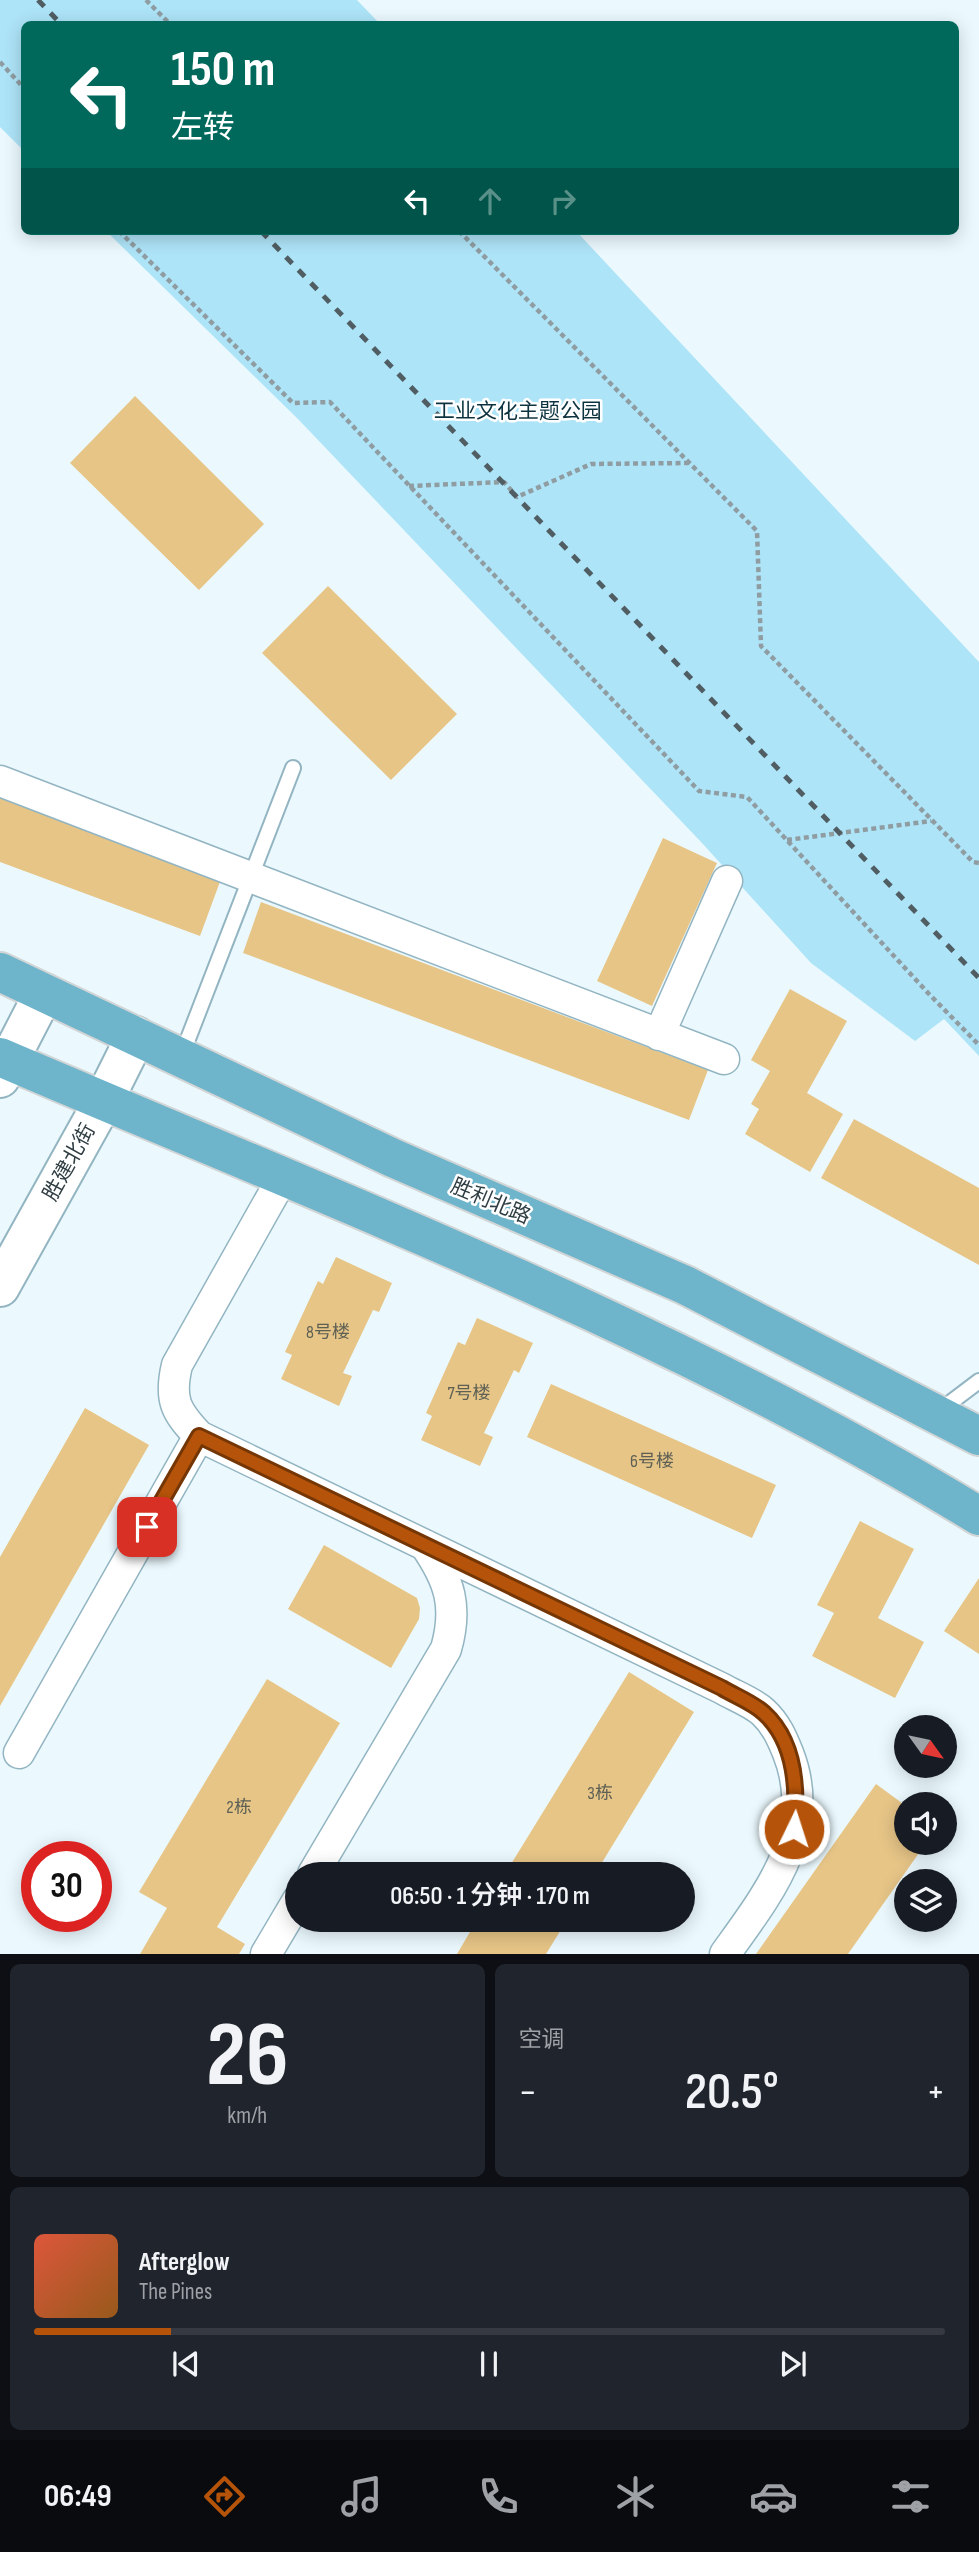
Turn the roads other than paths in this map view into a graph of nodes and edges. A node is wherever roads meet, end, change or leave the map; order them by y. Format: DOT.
graph roads {
  1 [pos="293,768"];
  2 [pos="0,781"];
  3 [pos="250,878"];
  4 [pos="727,881"];
  5 [pos="0,972"];
  6 [pos="44,993"];
  7 [pos="659,1035"];
  8 [pos="136,1036"];
  9 [pos="181,1057"];
  10 [pos="724,1059"];
  11 [pos="3,1065"];
  12 [pos="104,1100"];
  13 [pos="283,1177"];
  14 [pos="0,1287"];
  15 [pos="979,1381"];
  16 [pos="936,1414"];
  17 [pos="199,1436"];
  18 [pos="979,1436"];
  19 [pos="979,1516"];
  20 [pos="425,1545"];
  21 [pos="19,1753"];
  22 [pos="320,1862"];
  23 [pos="285,1922"];
  24 [pos="266,1954"];
  25 [pos="725,1954"];
  1 -- 3 [label="lane"];
  2 -- 3 [label="street"];
  3 -- 7 [label="street"];
  3 -- 9 [label="lane"];
  4 -- 7 [label="street"];
  5 -- 6 [label="highway, 胜利北路"];
  6 -- 8 [label="highway, 胜利北路"];
  6 -- 11 [label="main road"];
  7 -- 10 [label="street"];
  8 -- 9 [label="highway, 胜利北路"];
  8 -- 12 [label="main road, 胜建北街"];
  9 -- 16 [label="highway, 胜利北路"];
  11 -- 12 [label="highway"];
  12 -- 13 [label="highway"];
  12 -- 14 [label="main road, 胜建北街"];
  13 -- 17 [label="street"];
  13 -- 19 [label="highway"];
  15 -- 16 [label="lane"];
  16 -- 18 [label="highway, 胜利北路"];
  17 -- 20 [label="street"];
  17 -- 21 [label="street"];
  20 -- 22 [label="street"];
  20 -- 25 [label="street"];
  23 -- 24 [label="street"];
}
